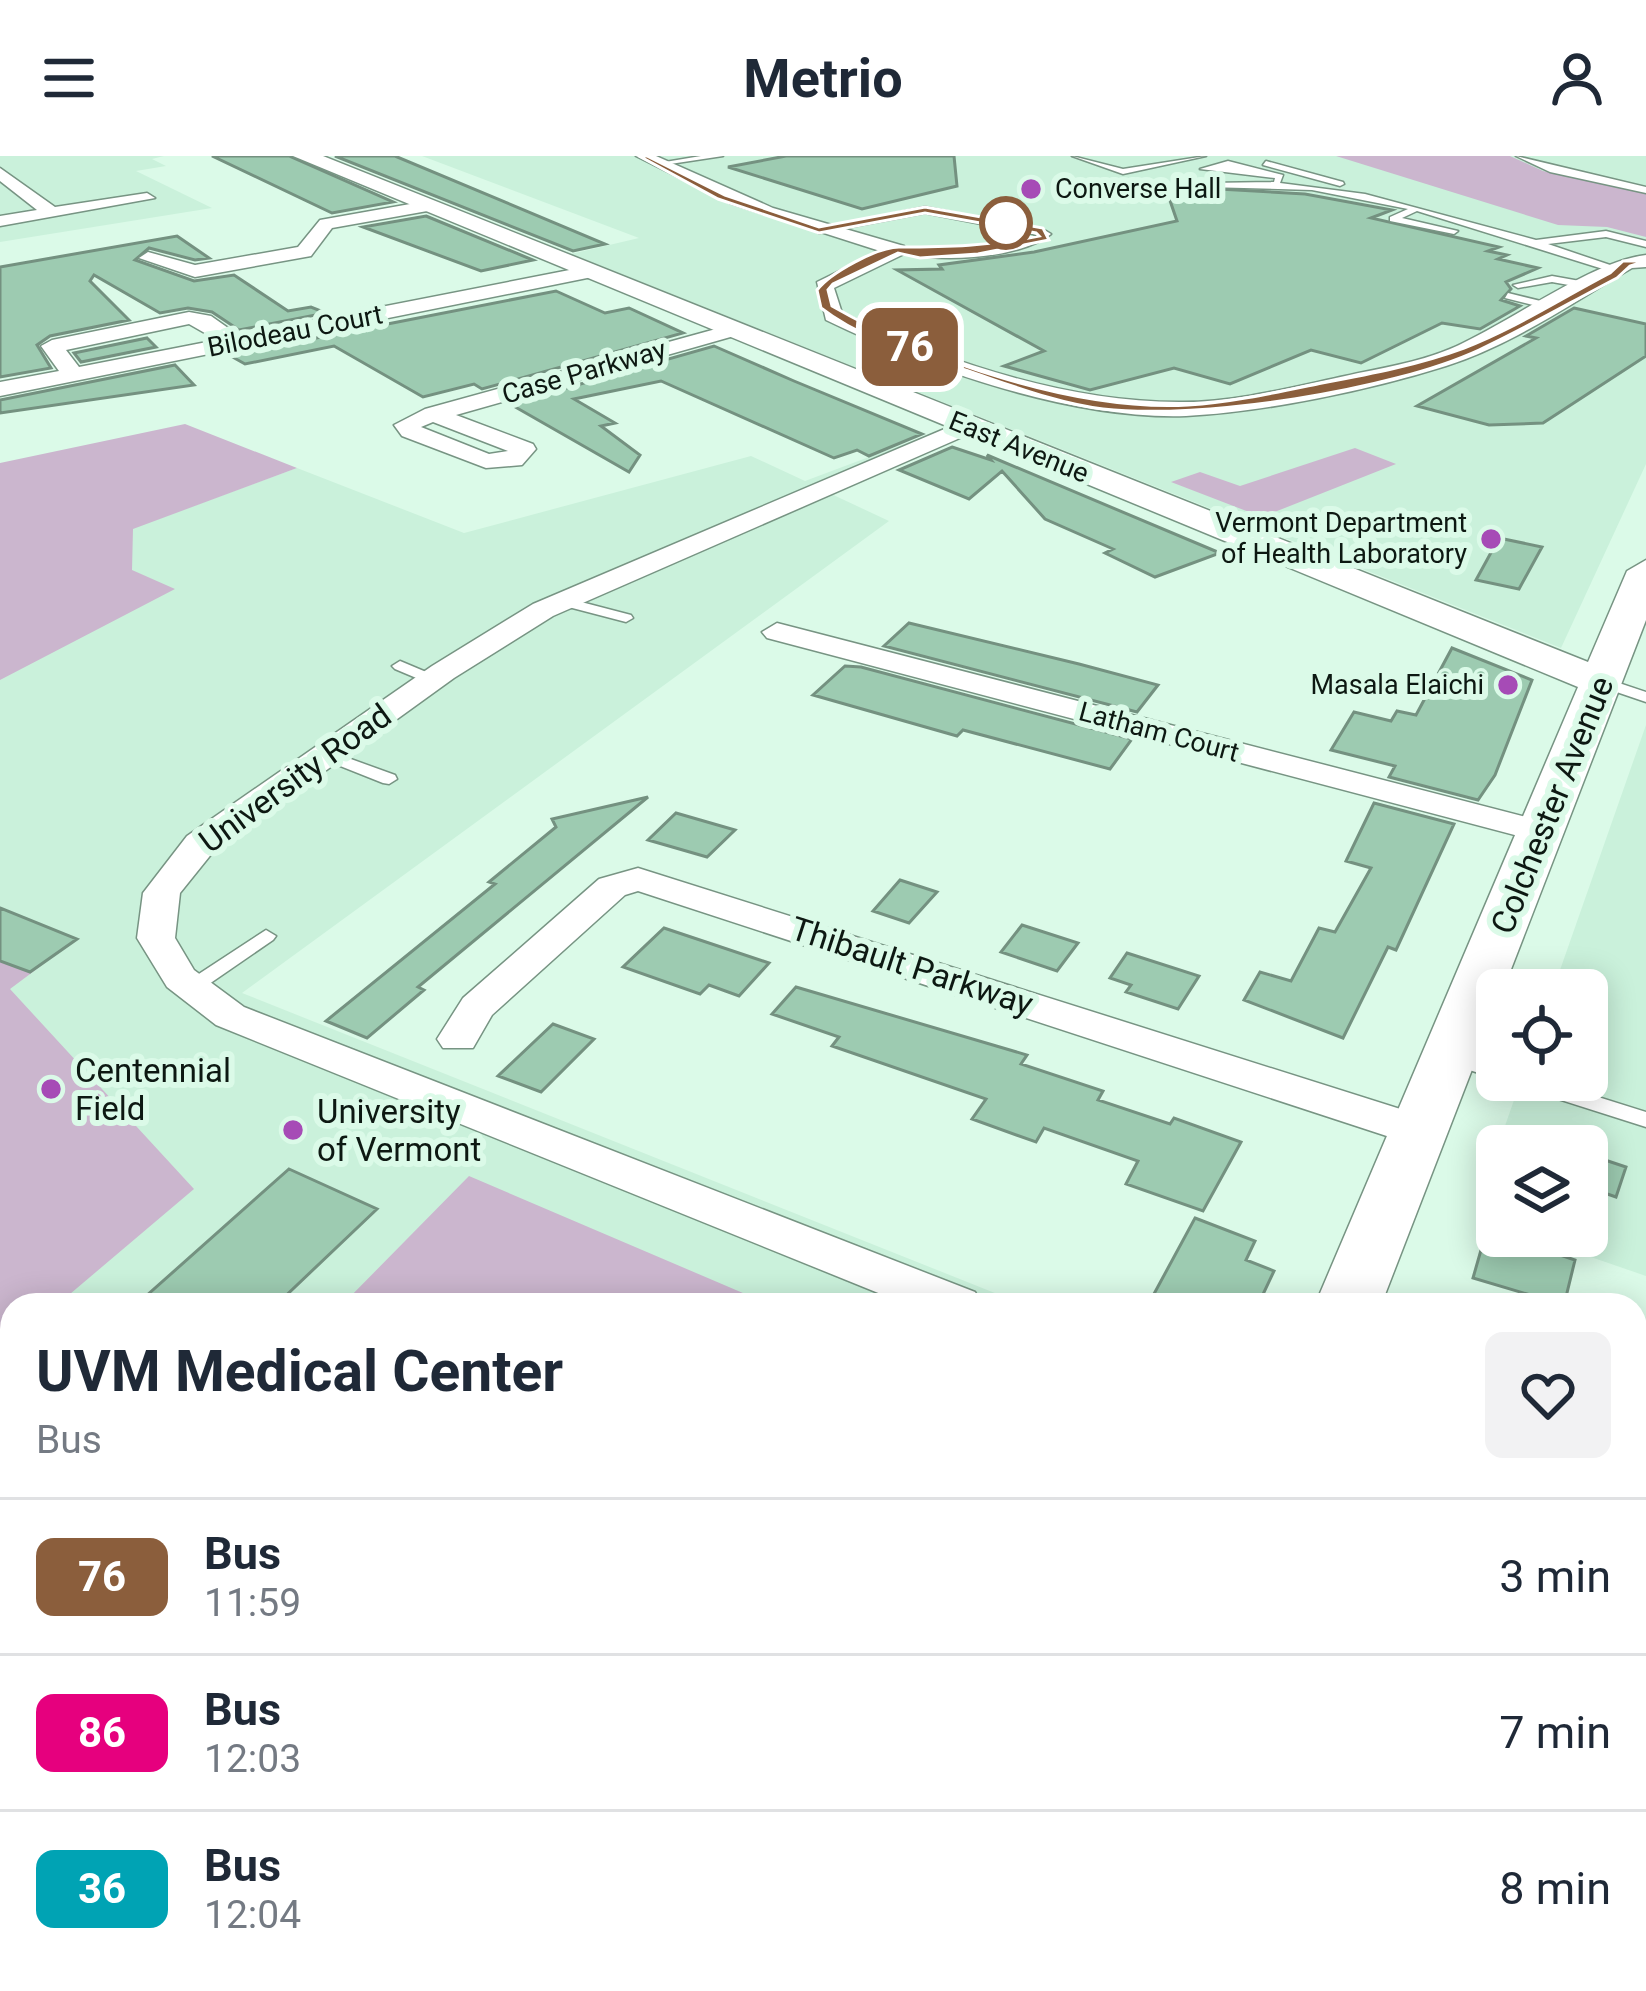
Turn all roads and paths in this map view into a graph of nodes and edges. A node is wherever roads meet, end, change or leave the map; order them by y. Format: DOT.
graph roads {
  1 [pos="304,156"];
  2 [pos="719,156"];
  3 [pos="1202,156"];
  4 [pos="1239,156"];
  5 [pos="1520,156"];
  6 [pos="1563,156"];
  7 [pos="1075,157"];
  8 [pos="651,160"];
  9 [pos="1542,161"];
  10 [pos="1258,171"];
  11 [pos="0,173"];
  12 [pos="1209,185"];
  13 [pos="1275,188"];
  14 [pos="1646,190"];
  15 [pos="1346,196"];
  16 [pos="147,198"];
  17 [pos="427,206"];
  18 [pos="1416,208"];
  19 [pos="52,213"];
  20 [pos="310,217"];
  21 [pos="2,218"];
  22 [pos="332,223"];
  23 [pos="819,230"];
  24 [pos="1496,232"];
  25 [pos="1531,244"];
  26 [pos="1646,244"];
  27 [pos="897,250"];
  28 [pos="148,258"];
  29 [pos="1646,265"];
  30 [pos="1619,271"];
  31 [pos="590,272"];
  32 [pos="1518,285"];
  33 [pos="1591,286"];
  34 [pos="1508,296"];
  35 [pos="1549,306"];
  36 [pos="734,331"];
  37 [pos="235,343"];
  38 [pos="74,375"];
  39 [pos="0,389"];
  40 [pos="433,414"];
  41 [pos="968,426"];
  42 [pos="1646,571"];
  43 [pos="562,601"];
  44 [pos="626,618"];
  45 [pos="777,632"];
  46 [pos="1601,682"];
  47 [pos="1646,697"];
  48 [pos="326,755"];
  49 [pos="389,778"];
  50 [pos="1541,831"];
  51 [pos="266,936"];
  52 [pos="189,989"];
  53 [pos="458,1039"];
  54 [pos="1474,1065"];
  55 [pos="1587,1101"];
  56 [pos="1646,1120"];
  57 [pos="1420,1131"];
  58 [pos="928,1293"];
  59 [pos="1353,1293"];
  1 -- 17 [label="main road, East Avenue"];
  2 -- 8 [label="lane"];
  3 -- 7 [label="lane"];
  4 -- 15 [label="lane"];
  5 -- 9 [label="lane"];
  6 -- 9 [label="lane"];
  8 -- 23 [label="street"];
  9 -- 14 [label="lane"];
  10 -- 10 [label="lane"];
  10 -- 13 [label="lane"];
  11 -- 19 [label="street"];
  12 -- 13 [label="lane"];
  13 -- 15 [label="lane"];
  15 -- 18 [label="lane"];
  16 -- 19 [label="street"];
  17 -- 22 [label="street"];
  17 -- 31 [label="main road, East Avenue"];
  18 -- 24 [label="lane"];
  18 -- 24 [label="lane"];
  19 -- 21 [label="street"];
  20 -- 22 [label="street"];
  22 -- 28 [label="street"];
  23 -- 27 [label="street"];
  23 -- 27 [label="lane"];
  24 -- 25 [label="lane"];
  25 -- 26 [label="lane"];
  25 -- 30 [label="lane"];
  27 -- 35 [label="street"];
  29 -- 30 [label="street"];
  30 -- 33 [label="street"];
  31 -- 36 [label="main road, East Avenue"];
  31 -- 37 [label="street, Bilodeau Court"];
  32 -- 33 [label="lane"];
  33 -- 35 [label="street"];
  34 -- 35 [label="lane"];
  36 -- 40 [label="street, Case Parkway"];
  36 -- 41 [label="main road, East Avenue"];
  37 -- 38 [label="street, Bilodeau Court"];
  37 -- 38 [label="street"];
  38 -- 39 [label="street, Bilodeau Court"];
  41 -- 43 [label="street, University Road"];
  41 -- 46 [label="main road, East Avenue"];
  42 -- 46 [label="main road, Colchester Avenue"];
  43 -- 44 [label="lane"];
  43 -- 48 [label="street, University Road"];
  45 -- 50 [label="street, Latham Court"];
  46 -- 47 [label="lane"];
  46 -- 50 [label="main road, Colchester Avenue"];
  48 -- 49 [label="lane"];
  48 -- 52 [label="street, University Road"];
  50 -- 54 [label="main road, Colchester Avenue"];
  51 -- 52 [label="lane"];
  52 -- 58 [label="street, University Road"];
  53 -- 57 [label="street, Thibault Parkway"];
  54 -- 57 [label="main road, Colchester Avenue"];
  55 -- 56 [label="lane"];
  57 -- 59 [label="main road, Colchester Avenue"];
}
